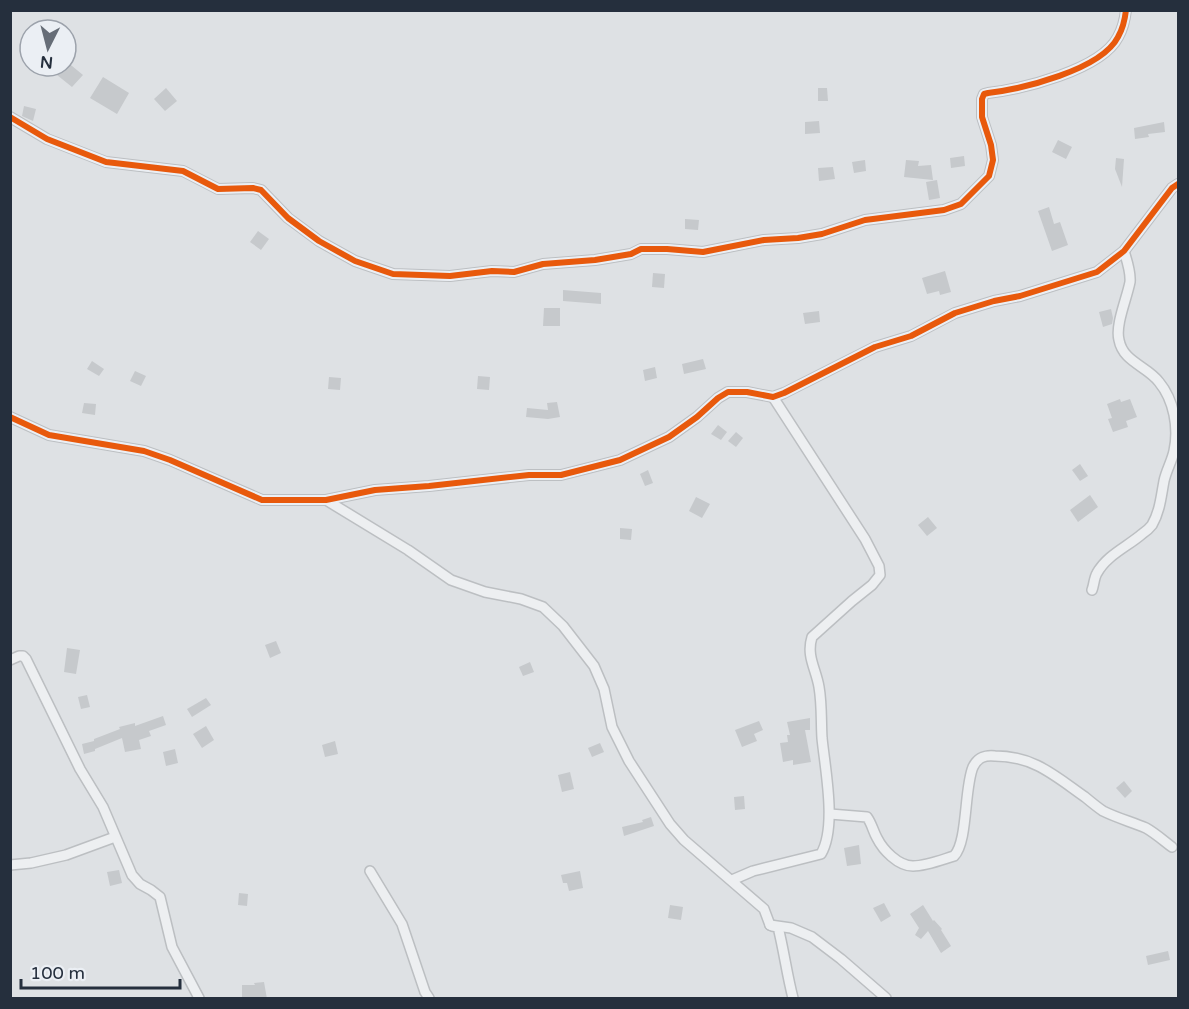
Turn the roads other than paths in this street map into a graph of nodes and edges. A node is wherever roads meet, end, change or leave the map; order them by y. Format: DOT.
graph roads {
  1 [pos="1126,10"];
  2 [pos="10,117"];
  3 [pos="1179,184"];
  4 [pos="1124,251"];
  5 [pos="772,397"];
  6 [pos="10,417"];
  7 [pos="326,500"];
  8 [pos="1092,590"];
  9 [pos="10,660"];
  10 [pos="830,814"];
  11 [pos="115,837"];
  12 [pos="1172,847"];
  13 [pos="10,865"];
  14 [pos="370,871"];
  15 [pos="732,880"];
  16 [pos="770,926"];
  17 [pos="199,999"];
  18 [pos="429,999"];
  19 [pos="793,999"];
  20 [pos="886,999"];
  1 -- 2 [label="street"];
  3 -- 4 [label="street"];
  4 -- 5 [label="street"];
  4 -- 8 [label="street"];
  5 -- 7 [label="street"];
  5 -- 10 [label="street"];
  6 -- 7 [label="street"];
  7 -- 15 [label="street"];
  9 -- 11 [label="street"];
  10 -- 12 [label="street"];
  10 -- 15 [label="street"];
  11 -- 13 [label="street"];
  11 -- 17 [label="street"];
  14 -- 18 [label="street"];
  15 -- 16 [label="street"];
  16 -- 19 [label="street"];
  16 -- 20 [label="street"];
}
